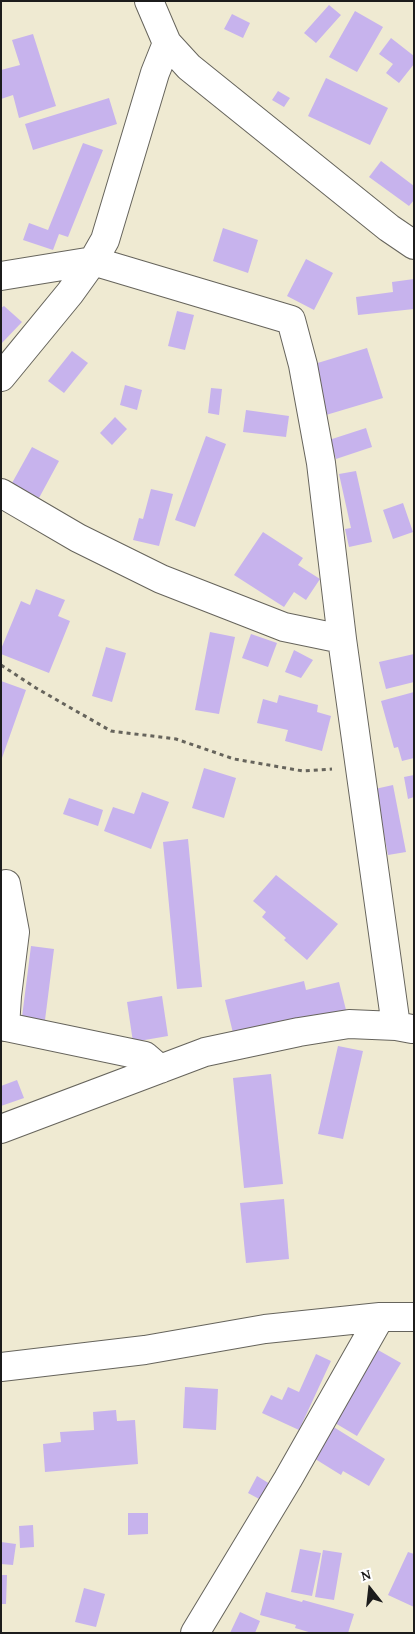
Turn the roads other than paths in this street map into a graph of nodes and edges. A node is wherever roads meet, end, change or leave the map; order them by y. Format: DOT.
graph roads {
  1 [pos="149,1"];
  2 [pos="167,43"];
  3 [pos="411,236"];
  4 [pos="93,261"];
  5 [pos="4,269"];
  6 [pos="1,377"];
  7 [pos="1,493"];
  8 [pos="342,639"];
  9 [pos="6,884"];
  10 [pos="3,1027"];
  11 [pos="405,1028"];
  12 [pos="160,1069"];
  13 [pos="1,1129"];
  14 [pos="380,1317"];
  15 [pos="414,1317"];
  16 [pos="1,1367"];
  17 [pos="195,1633"];
  1 -- 2 [label="street"];
  2 -- 3 [label="street"];
  2 -- 4 [label="street"];
  4 -- 5 [label="street"];
  4 -- 6 [label="street"];
  4 -- 8 [label="street"];
  7 -- 8 [label="street"];
  8 -- 11 [label="street"];
  9 -- 10 [label="street"];
  10 -- 12 [label="street"];
  11 -- 12 [label="street"];
  12 -- 13 [label="street"];
  14 -- 15 [label="street"];
  14 -- 16 [label="street"];
  14 -- 17 [label="street"];
}
